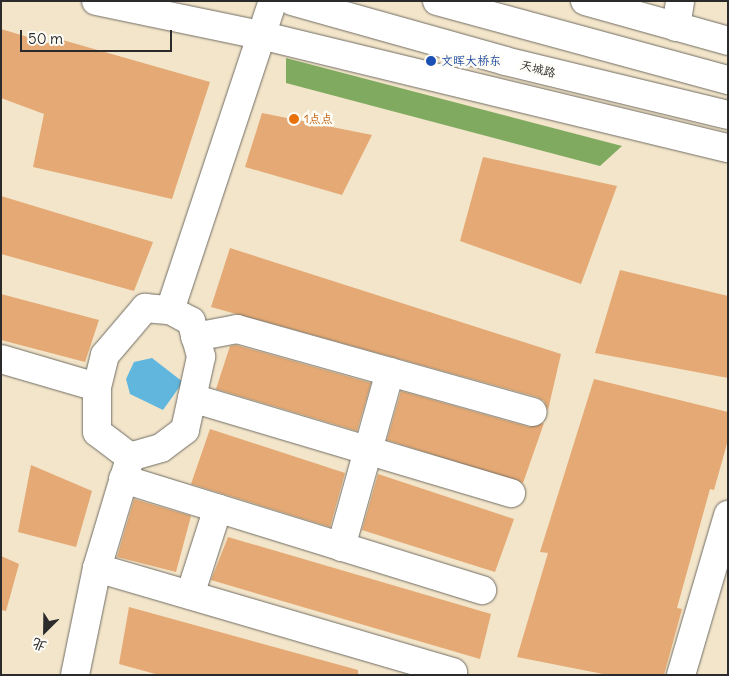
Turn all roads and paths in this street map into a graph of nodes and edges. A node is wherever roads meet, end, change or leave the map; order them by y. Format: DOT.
graph roads {
  1 [pos="96,1"];
  2 [pos="273,1"];
  3 [pos="292,1"];
  4 [pos="436,1"];
  5 [pos="585,1"];
  6 [pos="678,14"];
  7 [pos="260,35"];
  8 [pos="728,41"];
  9 [pos="505,61"];
  10 [pos="697,72"];
  11 [pos="728,75"];
  12 [pos="728,80"];
  13 [pos="728,115"];
  14 [pos="728,140"];
  15 [pos="728,148"];
  16 [pos="170,310"];
  17 [pos="195,337"];
  18 [pos="1,358"];
  19 [pos="390,372"];
  20 [pos="97,387"];
  21 [pos="192,398"];
  22 [pos="533,412"];
  23 [pos="368,450"];
  24 [pos="126,468"];
  25 [pos="510,493"];
  26 [pos="218,508"];
  27 [pos="728,515"];
  28 [pos="342,547"];
  29 [pos="97,568"];
  30 [pos="482,590"];
  31 [pos="190,595"];
  32 [pos="453,672"];
  33 [pos="75,675"];
  34 [pos="680,675"];
  1 -- 7 [label="street"];
  2 -- 7 [label="street"];
  3 -- 9 [label="street, 天城路"];
  4 -- 10 [label="street"];
  5 -- 6 [label="street"];
  6 -- 8 [label="street"];
  7 -- 15 [label="street"];
  7 -- 16 [label="street"];
  9 -- 13 [label="street, 天城路"];
  9 -- 14 [label="street"];
  10 -- 11 [label="street"];
  10 -- 12 [label="street"];
  16 -- 17 [label="street"];
  16 -- 20 [label="street"];
  17 -- 19 [label="street"];
  17 -- 21 [label="street"];
  18 -- 20 [label="street"];
  19 -- 22 [label="street"];
  19 -- 23 [label="street"];
  20 -- 24 [label="street"];
  21 -- 23 [label="street"];
  21 -- 24 [label="street"];
  23 -- 25 [label="street"];
  23 -- 28 [label="street"];
  24 -- 26 [label="street"];
  24 -- 29 [label="street"];
  26 -- 28 [label="street"];
  26 -- 31 [label="street"];
  27 -- 34 [label="street"];
  28 -- 30 [label="street"];
  29 -- 31 [label="street"];
  29 -- 33 [label="street"];
  31 -- 32 [label="street"];
}
